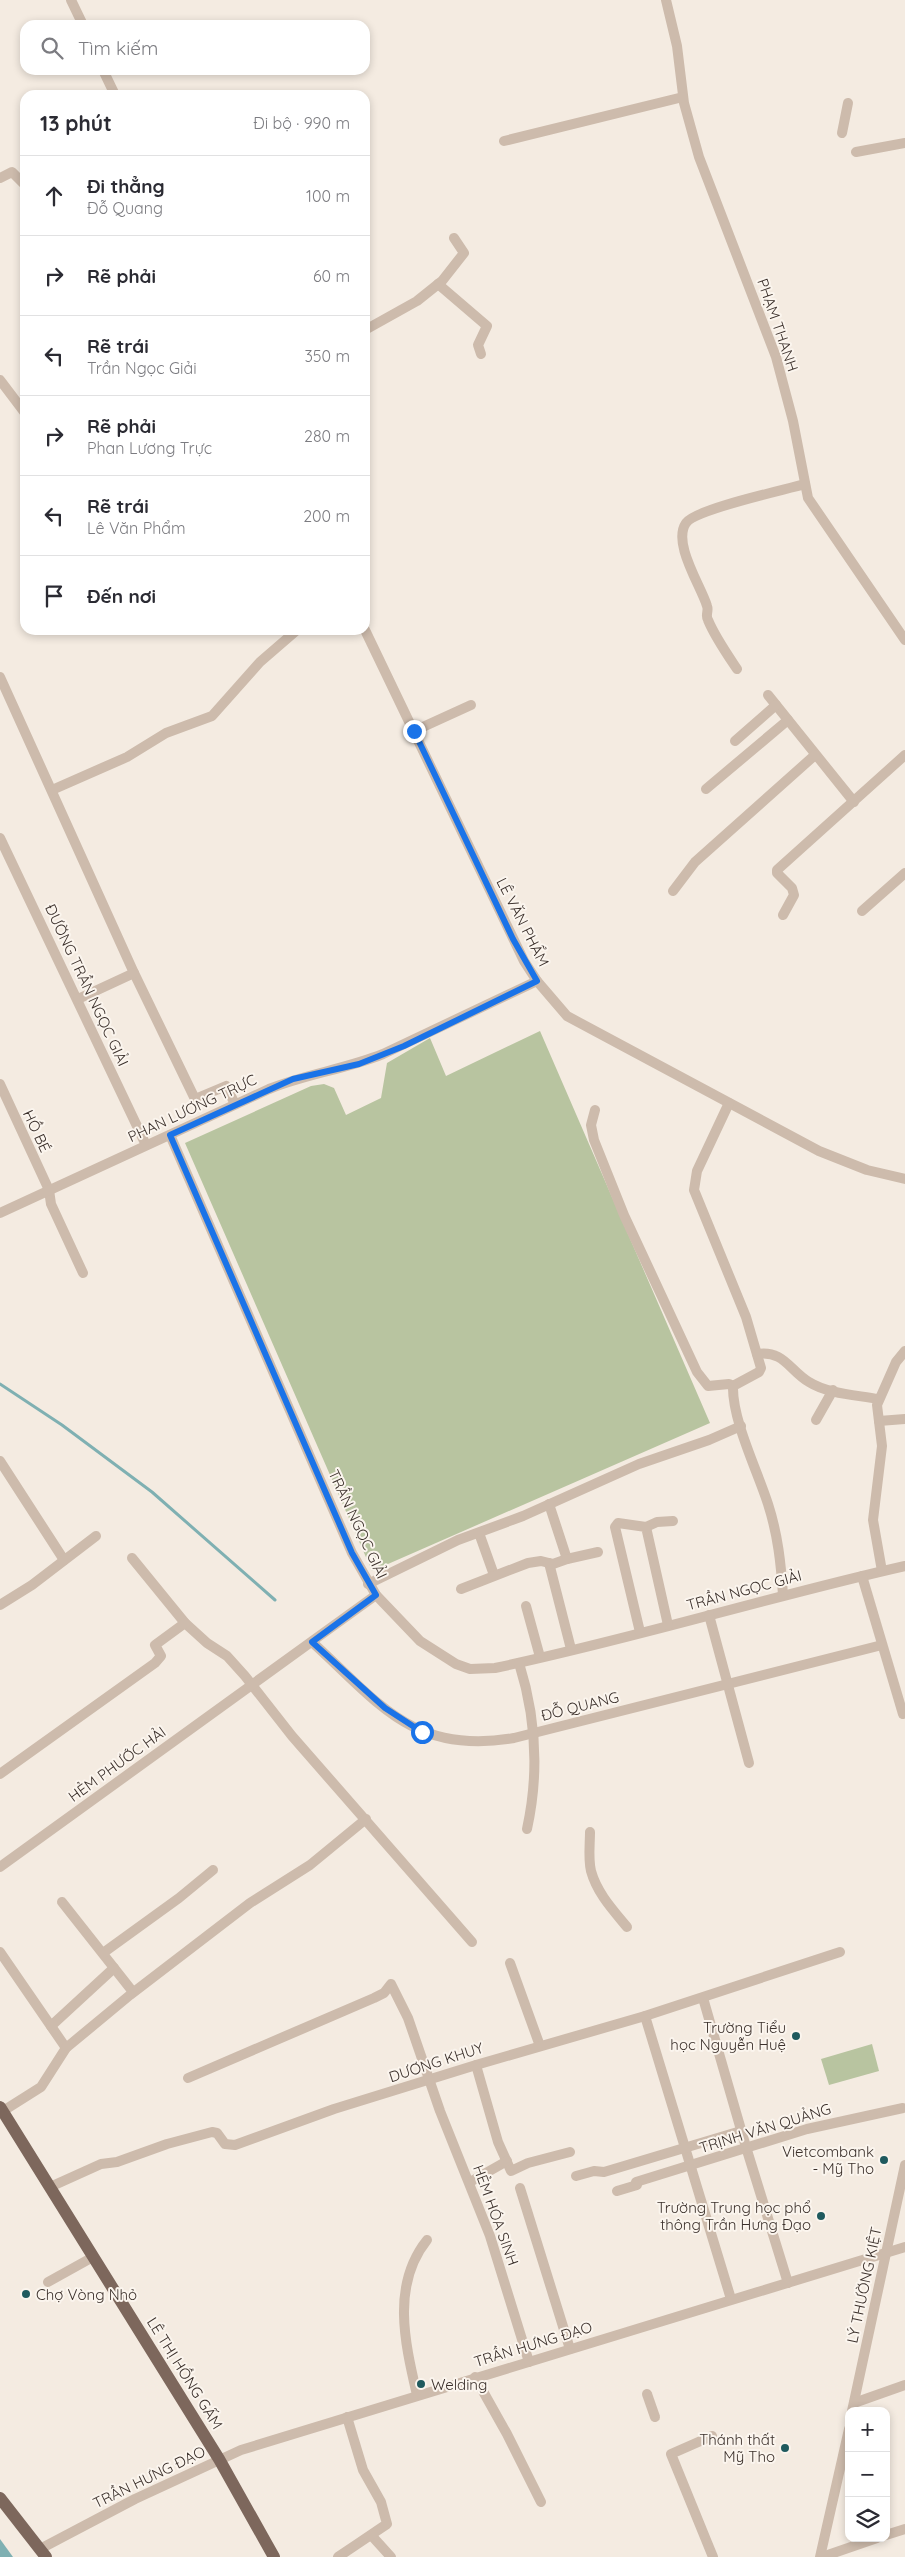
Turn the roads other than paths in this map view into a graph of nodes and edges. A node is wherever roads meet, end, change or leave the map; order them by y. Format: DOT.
graph roads {
  1 [pos="71,0"];
  2 [pos="666,0"];
  3 [pos="81,20"];
  4 [pos="105,75"];
  5 [pos="113,90"];
  6 [pos="683,96"];
  7 [pos="848,103"];
  8 [pos="842,133"];
  9 [pos="504,141"];
  10 [pos="905,143"];
  11 [pos="856,152"];
  12 [pos="0,178"];
  13 [pos="20,180"];
  14 [pos="454,238"];
  15 [pos="438,284"];
  16 [pos="370,327"];
  17 [pos="481,354"];
  18 [pos="0,380"];
  19 [pos="20,406"];
  20 [pos="805,484"];
  21 [pos="290,635"];
  22 [pos="367,635"];
  23 [pos="905,640"];
  24 [pos="737,669"];
  25 [pos="0,677"];
  26 [pos="768,695"];
  27 [pos="471,705"];
  28 [pos="776,705"];
  29 [pos="788,720"];
  30 [pos="414,731"];
  31 [pos="735,741"];
  32 [pos="815,755"];
  33 [pos="905,755"];
  34 [pos="706,789"];
  35 [pos="52,790"];
  36 [pos="854,802"];
  37 [pos="0,838"];
  38 [pos="905,873"];
  39 [pos="673,891"];
  40 [pos="862,912"];
  41 [pos="783,915"];
  42 [pos="134,973"];
  43 [pos="537,981"];
  44 [pos="78,999"];
  45 [pos="0,1084"];
  46 [pos="729,1103"];
  47 [pos="235,1104"];
  48 [pos="595,1110"];
  49 [pos="170,1135"];
  50 [pos="146,1145"];
  51 [pos="905,1179"];
  52 [pos="48,1190"];
  53 [pos="0,1213"];
  54 [pos="84,1273"];
  55 [pos="905,1350"];
  56 [pos="757,1354"];
  57 [pos="733,1386"];
  58 [pos="833,1390"];
  59 [pos="878,1399"];
  60 [pos="905,1419"];
  61 [pos="816,1420"];
  62 [pos="879,1422"];
  63 [pos="741,1426"];
  64 [pos="0,1461"];
  65 [pos="549,1504"];
  66 [pos="673,1521"];
  67 [pos="646,1526"];
  68 [pos="479,1533"];
  69 [pos="96,1536"];
  70 [pos="598,1552"];
  71 [pos="132,1558"];
  72 [pos="567,1559"];
  73 [pos="64,1560"];
  74 [pos="549,1563"];
  75 [pos="905,1566"];
  76 [pos="882,1571"];
  77 [pos="494,1575"];
  78 [pos="862,1576"];
  79 [pos="368,1584"];
  80 [pos="461,1589"];
  81 [pos="376,1595"];
  82 [pos="782,1595"];
  83 [pos="0,1605"];
  84 [pos="526,1606"];
  85 [pos="709,1615"];
  86 [pos="185,1623"];
  87 [pos="668,1625"];
  88 [pos="640,1632"];
  89 [pos="312,1642"];
  90 [pos="882,1645"];
  91 [pos="571,1649"];
  92 [pos="540,1657"];
  93 [pos="519,1663"];
  94 [pos="253,1685"];
  95 [pos="726,1686"];
  96 [pos="903,1714"];
  97 [pos="534,1733"];
  98 [pos="749,1763"];
  99 [pos="0,1774"];
  100 [pos="366,1819"];
  101 [pos="527,1829"];
  102 [pos="590,1832"];
  103 [pos="0,1867"];
  104 [pos="213,1870"];
  105 [pos="62,1902"];
  106 [pos="627,1927"];
  107 [pos="472,1942"];
  108 [pos="0,1952"];
  109 [pos="840,1952"];
  110 [pos="103,1953"];
  111 [pos="510,1963"];
  112 [pos="114,1968"];
  113 [pos="133,1992"];
  114 [pos="703,1998"];
  115 [pos="645,2016"];
  116 [pos="51,2026"];
  117 [pos="540,2046"];
  118 [pos="66,2048"];
  119 [pos="476,2065"];
  120 [pos="188,2078"];
  121 [pos="429,2081"];
  122 [pos="903,2108"];
  123 [pos="2,2109"];
  124 [pos="741,2131"];
  125 [pos="746,2147"];
  126 [pos="685,2148"];
  127 [pos="570,2152"];
  128 [pos="507,2162"];
  129 [pos="905,2165"];
  130 [pos="690,2166"];
  131 [pos="576,2176"];
  132 [pos="470,2182"];
  133 [pos="50,2187"];
  134 [pos="520,2188"];
  135 [pos="617,2191"];
  136 [pos="427,2240"];
  137 [pos="905,2247"];
  138 [pos="885,2253"];
  139 [pos="93,2257"];
  140 [pos="48,2282"];
  141 [pos="788,2283"];
  142 [pos="731,2299"];
  143 [pos="570,2349"];
  144 [pos="529,2362"];
  145 [pos="475,2377"];
  146 [pos="905,2385"];
  147 [pos="646,2394"];
  148 [pos="417,2395"];
  149 [pos="853,2407"];
  150 [pos="655,2416"];
  151 [pos="347,2417"];
  152 [pos="712,2436"];
  153 [pos="845,2447"];
  154 [pos="219,2459"];
  155 [pos="0,2498"];
  156 [pos="541,2502"];
  157 [pos="905,2529"];
  158 [pos="890,2534"];
  159 [pos="372,2536"];
  160 [pos="865,2542"];
  161 [pos="43,2553"];
  162 [pos="274,2557"];
  163 [pos="338,2557"];
  164 [pos="391,2557"];
  165 [pos="713,2557"];
  166 [pos="821,2557"];
  1 -- 3 [label="street"];
  2 -- 6 [label="street, PHẠM THANH"];
  4 -- 5 [label="street"];
  6 -- 9 [label="street"];
  6 -- 20 [label="street, PHẠM THANH"];
  7 -- 8 [label="street"];
  10 -- 11 [label="street"];
  12 -- 13 [label="street"];
  14 -- 15 [label="street"];
  15 -- 16 [label="street"];
  15 -- 17 [label="street"];
  18 -- 19 [label="street"];
  20 -- 23 [label="street, PHẠM THANH"];
  20 -- 24 [label="street"];
  21 -- 35 [label="street"];
  22 -- 30 [label="street, LÊ VĂN PHẨM"];
  25 -- 35 [label="street"];
  26 -- 28 [label="street"];
  27 -- 30 [label="street"];
  28 -- 29 [label="street"];
  28 -- 31 [label="street"];
  29 -- 32 [label="street"];
  29 -- 34 [label="street"];
  30 -- 43 [label="street, LÊ VĂN PHẨM"];
  32 -- 36 [label="street"];
  32 -- 39 [label="street"];
  33 -- 36 [label="street"];
  35 -- 42 [label="street"];
  36 -- 41 [label="street"];
  37 -- 44 [label="street, ĐƯỜNG TRẦN NGỌC GIẢI"];
  38 -- 40 [label="street"];
  42 -- 44 [label="street"];
  42 -- 47 [label="street"];
  43 -- 46 [label="street, LÊ VĂN PHẨM"];
  43 -- 47 [label="street, PHAN LƯƠNG TRỰC"];
  44 -- 50 [label="street, ĐƯỜNG TRẦN NGỌC GIẢI"];
  45 -- 52 [label="street, HỒ BÉ"];
  46 -- 51 [label="street, LÊ VĂN PHẨM"];
  46 -- 56 [label="street"];
  47 -- 49 [label="street, PHAN LƯƠNG TRỰC"];
  48 -- 57 [label="street"];
  49 -- 50 [label="street, PHAN LƯƠNG TRỰC"];
  49 -- 79 [label="street, TRẦN NGỌC GIẢI"];
  50 -- 52 [label="street, PHAN LƯƠNG TRỰC"];
  52 -- 53 [label="street, PHAN LƯƠNG TRỰC"];
  52 -- 54 [label="street, HỒ BÉ"];
  55 -- 59 [label="street"];
  56 -- 57 [label="street"];
  56 -- 58 [label="street"];
  57 -- 63 [label="street"];
  58 -- 59 [label="street"];
  58 -- 61 [label="street"];
  59 -- 62 [label="street"];
  60 -- 62 [label="street"];
  62 -- 76 [label="street"];
  63 -- 65 [label="street"];
  63 -- 82 [label="street"];
  64 -- 73 [label="street"];
  65 -- 68 [label="street"];
  65 -- 72 [label="street"];
  66 -- 67 [label="street"];
  67 -- 87 [label="street"];
  67 -- 88 [label="street"];
  68 -- 77 [label="street"];
  68 -- 79 [label="street"];
  69 -- 73 [label="street"];
  70 -- 72 [label="street"];
  71 -- 86 [label="street"];
  72 -- 74 [label="street"];
  73 -- 83 [label="street"];
  74 -- 77 [label="street"];
  74 -- 91 [label="street"];
  75 -- 76 [label="street, TRẦN NGỌC GIẢI"];
  76 -- 78 [label="street, TRẦN NGỌC GIẢI"];
  77 -- 80 [label="street"];
  78 -- 82 [label="street, TRẦN NGỌC GIẢI"];
  78 -- 90 [label="street"];
  79 -- 81 [label="street, TRẦN NGỌC GIẢI"];
  81 -- 89 [label="street, HẺM PHƯỚC HẢI"];
  81 -- 93 [label="street, TRẦN NGỌC GIẢI"];
  82 -- 85 [label="street, TRẦN NGỌC GIẢI"];
  84 -- 92 [label="street"];
  85 -- 87 [label="street, TRẦN NGỌC GIẢI"];
  85 -- 95 [label="street"];
  86 -- 94 [label="street"];
  86 -- 99 [label="street"];
  87 -- 88 [label="street, TRẦN NGỌC GIẢI"];
  88 -- 91 [label="street, TRẦN NGỌC GIẢI"];
  89 -- 94 [label="street, HẺM PHƯỚC HẢI"];
  89 -- 97 [label="street, ĐỖ QUANG"];
  90 -- 95 [label="street, ĐỖ QUANG"];
  90 -- 96 [label="street"];
  91 -- 92 [label="street, TRẦN NGỌC GIẢI"];
  92 -- 93 [label="street, TRẦN NGỌC GIẢI"];
  93 -- 97 [label="street"];
  94 -- 100 [label="street"];
  94 -- 103 [label="street, HẺM PHƯỚC HẢI"];
  95 -- 97 [label="street, ĐỖ QUANG"];
  95 -- 98 [label="street"];
  97 -- 101 [label="street"];
  100 -- 107 [label="street"];
  100 -- 113 [label="street"];
  102 -- 106 [label="street"];
  104 -- 110 [label="street"];
  105 -- 110 [label="street"];
  108 -- 116 [label="street"];
  109 -- 114 [label="street, DƯƠNG KHUY"];
  110 -- 112 [label="street"];
  111 -- 117 [label="street"];
  112 -- 113 [label="street"];
  112 -- 116 [label="street"];
  113 -- 118 [label="street"];
  114 -- 115 [label="street, DƯƠNG KHUY"];
  114 -- 124 [label="street"];
  115 -- 117 [label="street, DƯƠNG KHUY"];
  115 -- 126 [label="street"];
  116 -- 118 [label="street"];
  117 -- 119 [label="street, DƯƠNG KHUY"];
  118 -- 123 [label="street"];
  119 -- 121 [label="street, DƯƠNG KHUY"];
  119 -- 128 [label="street"];
  120 -- 121 [label="street, HẺM HÓA SINH"];
  121 -- 132 [label="street, HẺM HÓA SINH"];
  121 -- 133 [label="street, DƯƠNG KHUY"];
  122 -- 125 [label="street, TRỊNH VĂN QUẢNG"];
  123 -- 133 [label="main road, LÊ THỊ HỒNG GẤM"];
  124 -- 125 [label="street"];
  124 -- 126 [label="street"];
  125 -- 130 [label="street, TRỊNH VĂN QUẢNG"];
  125 -- 141 [label="street"];
  126 -- 130 [label="street"];
  126 -- 131 [label="street"];
  127 -- 128 [label="street"];
  128 -- 132 [label="street"];
  129 -- 138 [label="street, LÝ THƯỜNG KIỆT"];
  130 -- 135 [label="street, TRỊNH VĂN QUẢNG"];
  130 -- 142 [label="street"];
  132 -- 144 [label="street, HẺM HÓA SINH"];
  133 -- 139 [label="main road, LÊ THỊ HỒNG GẤM"];
  134 -- 143 [label="street"];
  136 -- 148 [label="street"];
  137 -- 138 [label="street, TRẦN HƯNG ĐẠO"];
  138 -- 141 [label="street, TRẦN HƯNG ĐẠO"];
  138 -- 149 [label="street, LÝ THƯỜNG KIỆT"];
  139 -- 140 [label="street"];
  139 -- 154 [label="main road, LÊ THỊ HỒNG GẤM"];
  141 -- 142 [label="street, TRẦN HƯNG ĐẠO"];
  142 -- 143 [label="street, TRẦN HƯNG ĐẠO"];
  143 -- 144 [label="street, TRẦN HƯNG ĐẠO"];
  144 -- 145 [label="street, TRẦN HƯNG ĐẠO"];
  145 -- 148 [label="street, TRẦN HƯNG ĐẠO"];
  145 -- 156 [label="street"];
  146 -- 149 [label="street"];
  147 -- 150 [label="street"];
  148 -- 151 [label="street, TRẦN HƯNG ĐẠO"];
  151 -- 154 [label="street, TRẦN HƯNG ĐẠO"];
  151 -- 159 [label="street"];
  152 -- 165 [label="street"];
  153 -- 166 [label="street"];
  154 -- 161 [label="street, TRẦN HƯNG ĐẠO"];
  154 -- 162 [label="main road, LÊ THỊ HỒNG GẤM"];
  155 -- 161 [label="main road"];
  157 -- 158 [label="street"];
  159 -- 163 [label="street"];
  159 -- 164 [label="street"];
  160 -- 166 [label="street"];
}
